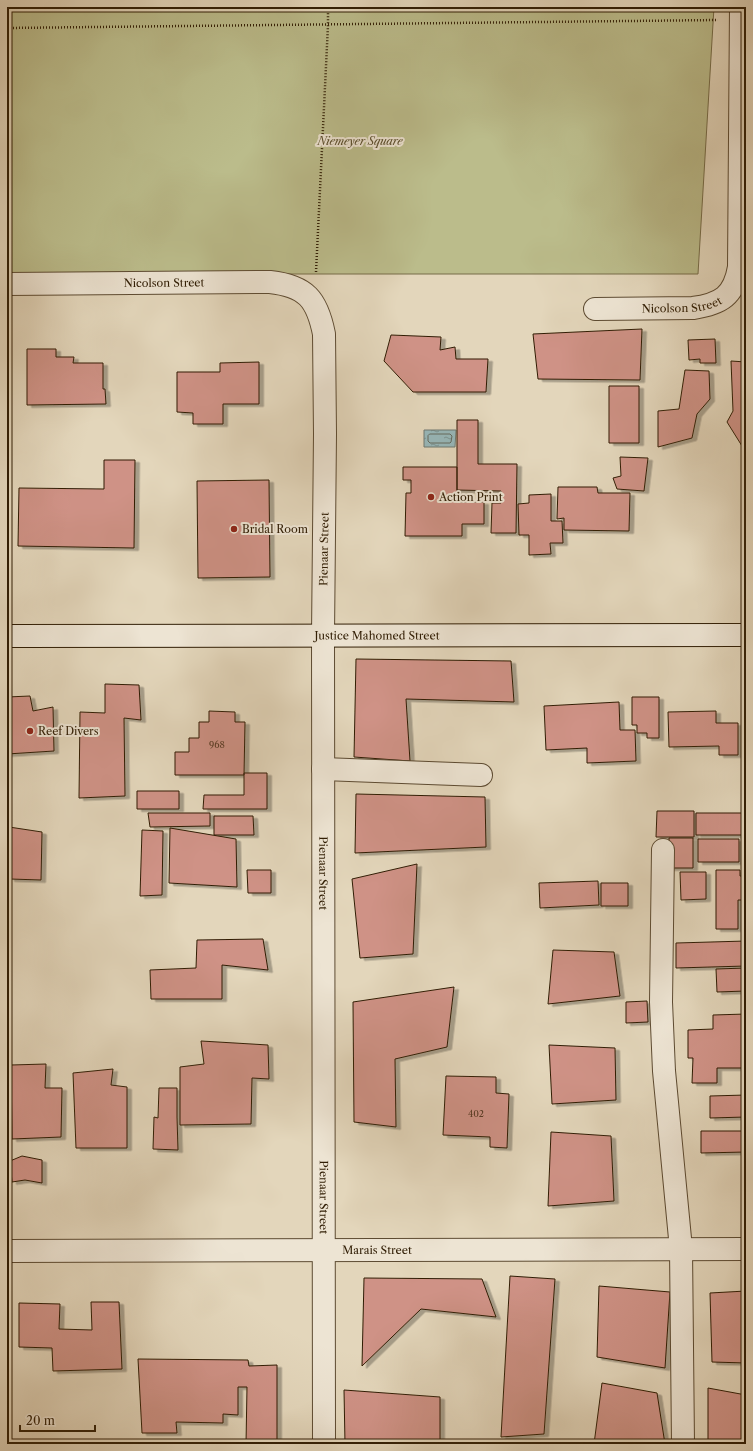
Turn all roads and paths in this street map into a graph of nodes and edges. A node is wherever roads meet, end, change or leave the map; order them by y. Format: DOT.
graph roads {
  1 [pos="328,7"];
  2 [pos="743,15"];
  3 [pos="328,25"];
  4 [pos="7,28"];
  5 [pos="7,284"];
  6 [pos="314,304"];
  7 [pos="595,309"];
  8 [pos="322,635"];
  9 [pos="746,635"];
  10 [pos="7,636"];
  11 [pos="323,769"];
  12 [pos="481,775"];
  13 [pos="663,850"];
  14 [pos="681,1249"];
  15 [pos="746,1249"];
  16 [pos="324,1250"];
  17 [pos="7,1251"];
  18 [pos="324,1444"];
  19 [pos="683,1444"];
  1 -- 3 [label="path"];
  2 -- 3 [label="path"];
  2 -- 7 [label="street, Nicolson Street"];
  3 -- 4 [label="path"];
  3 -- 6 [label="path"];
  5 -- 6 [label="street, Nicolson Street"];
  6 -- 8 [label="street, Pienaar Street"];
  8 -- 9 [label="street, Justice Mahomed Street"];
  8 -- 10 [label="street, Justice Mahomed Street"];
  8 -- 11 [label="street, Pienaar Street"];
  11 -- 12 [label="street"];
  11 -- 16 [label="street, Pienaar Street"];
  13 -- 14 [label="street"];
  14 -- 15 [label="street, Marais Street"];
  14 -- 16 [label="street, Marais Street"];
  14 -- 19 [label="street"];
  16 -- 17 [label="street, Marais Street"];
  16 -- 18 [label="street, Pienaar Street"];
}
